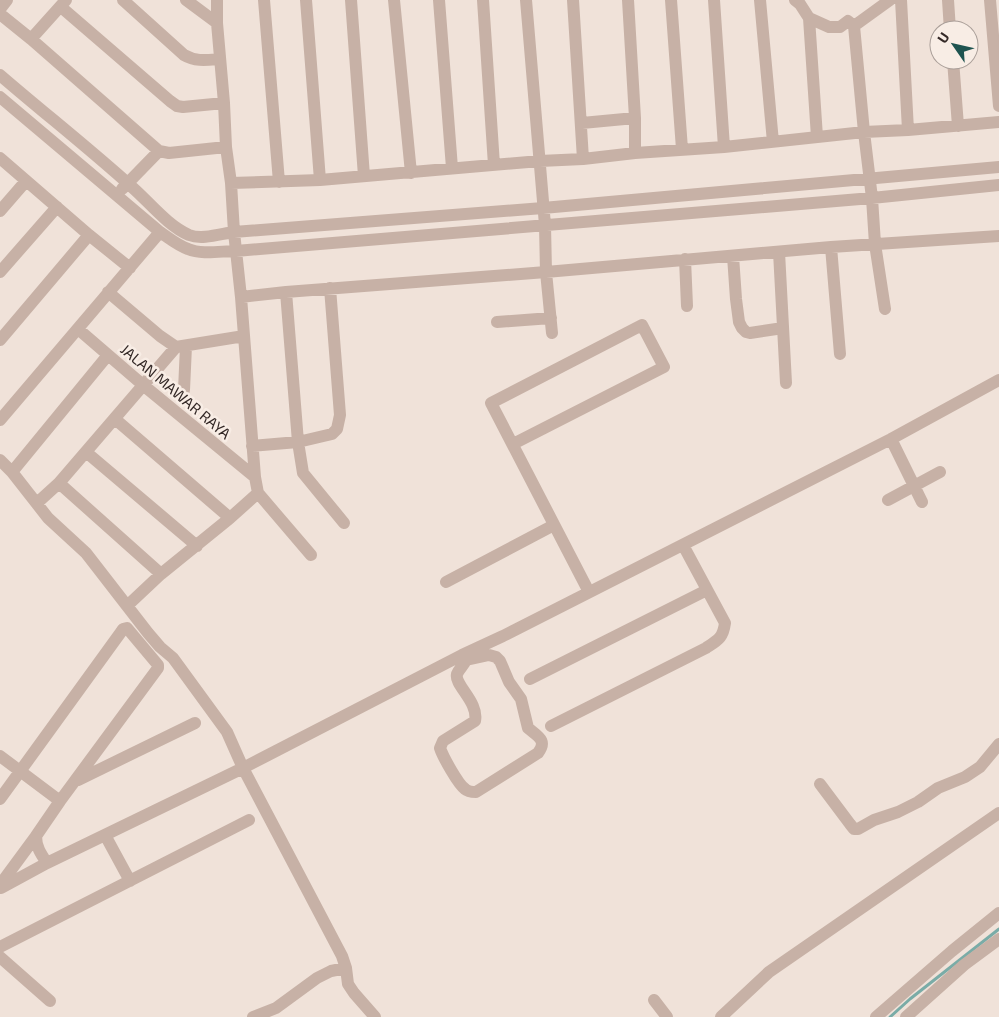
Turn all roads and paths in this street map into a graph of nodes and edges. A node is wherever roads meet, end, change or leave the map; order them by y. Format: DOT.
graph roads {
  1 [pos="7,0"];
  2 [pos="122,0"];
  3 [pos="186,0"];
  4 [pos="217,0"];
  5 [pos="264,0"];
  6 [pos="306,0"];
  7 [pos="351,0"];
  8 [pos="394,0"];
  9 [pos="439,0"];
  10 [pos="483,0"];
  11 [pos="526,0"];
  12 [pos="573,0"];
  13 [pos="628,0"];
  14 [pos="670,0"];
  15 [pos="714,0"];
  16 [pos="761,0"];
  17 [pos="795,0"];
  18 [pos="890,0"];
  19 [pos="901,0"];
  20 [pos="948,0"];
  21 [pos="990,0"];
  22 [pos="64,3"];
  23 [pos="0,9"];
  24 [pos="0,14"];
  25 [pos="809,18"];
  26 [pos="949,20"];
  27 [pos="217,23"];
  28 [pos="854,26"];
  29 [pos="32,39"];
  30 [pos="220,59"];
  31 [pos="953,70"];
  32 [pos="0,75"];
  33 [pos="0,97"];
  34 [pos="224,102"];
  35 [pos="999,106"];
  36 [pos="634,118"];
  37 [pos="999,122"];
  38 [pos="582,123"];
  39 [pos="958,126"];
  40 [pos="908,130"];
  41 [pos="864,132"];
  42 [pos="818,137"];
  43 [pos="773,142"];
  44 [pos="226,147"];
  45 [pos="724,147"];
  46 [pos="682,149"];
  47 [pos="159,151"];
  48 [pos="635,153"];
  49 [pos="0,158"];
  50 [pos="583,159"];
  51 [pos="540,161"];
  52 [pos="494,165"];
  53 [pos="999,167"];
  54 [pos="452,168"];
  55 [pos="411,173"];
  56 [pos="364,176"];
  57 [pos="869,179"];
  58 [pos="320,180"];
  59 [pos="26,181"];
  60 [pos="279,182"];
  61 [pos="231,183"];
  62 [pos="128,184"];
  63 [pos="999,185"];
  64 [pos="116,195"];
  65 [pos="872,198"];
  66 [pos="57,207"];
  67 [pos="543,208"];
  68 [pos="0,211"];
  69 [pos="545,224"];
  70 [pos="160,232"];
  71 [pos="234,232"];
  72 [pos="89,235"];
  73 [pos="999,236"];
  74 [pos="875,244"];
  75 [pos="831,246"];
  76 [pos="236,251"];
  77 [pos="779,252"];
  78 [pos="733,256"];
  79 [pos="685,260"];
  80 [pos="130,268"];
  81 [pos="0,272"];
  82 [pos="546,272"];
  83 [pos="330,288"];
  84 [pos="108,292"];
  85 [pos="286,292"];
  86 [pos="241,297"];
  87 [pos="687,306"];
  88 [pos="885,309"];
  89 [pos="551,318"];
  90 [pos="496,322"];
  91 [pos="783,328"];
  92 [pos="78,329"];
  93 [pos="552,333"];
  94 [pos="244,336"];
  95 [pos="0,340"];
  96 [pos="181,346"];
  97 [pos="840,354"];
  98 [pos="108,355"];
  99 [pos="999,380"];
  100 [pos="786,383"];
  101 [pos="143,385"];
  102 [pos="184,390"];
  103 [pos="1,415"];
  104 [pos="114,419"];
  105 [pos="891,439"];
  106 [pos="298,442"];
  107 [pos="513,444"];
  108 [pos="252,446"];
  109 [pos="86,452"];
  110 [pos="0,460"];
  111 [pos="12,472"];
  112 [pos="940,472"];
  113 [pos="254,477"];
  114 [pos="59,483"];
  115 [pos="915,486"];
  116 [pos="258,493"];
  117 [pos="888,500"];
  118 [pos="922,502"];
  119 [pos="37,504"];
  120 [pos="230,518"];
  121 [pos="344,523"];
  122 [pos="554,525"];
  123 [pos="683,544"];
  124 [pos="197,546"];
  125 [pos="310,555"];
  126 [pos="162,574"];
  127 [pos="446,582"];
  128 [pos="707,590"];
  129 [pos="589,592"];
  130 [pos="128,605"];
  131 [pos="464,658"];
  132 [pos="530,679"];
  133 [pos="194,723"];
  134 [pos="551,726"];
  135 [pos="999,744"];
  136 [pos="0,756"];
  137 [pos="243,768"];
  138 [pos="20,770"];
  139 [pos="75,782"];
  140 [pos="820,784"];
  141 [pos="0,799"];
  142 [pos="60,801"];
  143 [pos="999,813"];
  144 [pos="249,820"];
  145 [pos="105,835"];
  146 [pos="36,836"];
  147 [pos="47,863"];
  148 [pos="130,881"];
  149 [pos="0,887"];
  150 [pos="999,913"];
  151 [pos="999,939"];
  152 [pos="0,947"];
  153 [pos="0,957"];
  154 [pos="346,968"];
  155 [pos="654,1000"];
  156 [pos="50,1001"];
  157 [pos="253,1017"];
  158 [pos="375,1017"];
  159 [pos="668,1017"];
  160 [pos="721,1017"];
  161 [pos="876,1017"];
  162 [pos="906,1017"];
  1 -- 23 [label="street"];
  2 -- 30 [label="street"];
  3 -- 27 [label="street"];
  4 -- 27 [label="street"];
  5 -- 60 [label="street"];
  6 -- 58 [label="street"];
  7 -- 56 [label="street"];
  8 -- 55 [label="street"];
  9 -- 54 [label="street"];
  10 -- 52 [label="street"];
  11 -- 51 [label="street"];
  12 -- 38 [label="street"];
  13 -- 36 [label="street"];
  14 -- 46 [label="street"];
  15 -- 45 [label="street"];
  16 -- 43 [label="street"];
  17 -- 25 [label="street"];
  18 -- 28 [label="street"];
  19 -- 40 [label="street"];
  20 -- 26 [label="street"];
  21 -- 35 [label="street"];
  22 -- 29 [label="street"];
  22 -- 34 [label="street"];
  24 -- 29 [label="street"];
  25 -- 28 [label="street"];
  25 -- 42 [label="street"];
  27 -- 30 [label="street"];
  28 -- 41 [label="street"];
  29 -- 47 [label="street"];
  30 -- 34 [label="street"];
  31 -- 39 [label="street"];
  32 -- 62 [label="street"];
  33 -- 64 [label="street"];
  34 -- 44 [label="street"];
  36 -- 38 [label="street"];
  36 -- 48 [label="street"];
  37 -- 39 [label="street"];
  38 -- 50 [label="street"];
  39 -- 40 [label="street"];
  40 -- 41 [label="street"];
  41 -- 42 [label="street"];
  41 -- 57 [label="street"];
  42 -- 43 [label="street"];
  43 -- 45 [label="street"];
  44 -- 47 [label="street"];
  44 -- 61 [label="street"];
  45 -- 46 [label="street"];
  46 -- 48 [label="street"];
  47 -- 62 [label="street"];
  48 -- 50 [label="street"];
  49 -- 59 [label="street"];
  50 -- 51 [label="street"];
  51 -- 52 [label="street"];
  51 -- 67 [label="street"];
  52 -- 54 [label="street"];
  53 -- 57 [label="street"];
  54 -- 55 [label="street"];
  55 -- 56 [label="street"];
  56 -- 58 [label="street"];
  57 -- 65 [label="street"];
  57 -- 67 [label="street"];
  58 -- 60 [label="street"];
  59 -- 66 [label="street"];
  59 -- 68 [label="street"];
  60 -- 61 [label="street"];
  61 -- 71 [label="street"];
  62 -- 64 [label="street"];
  62 -- 71 [label="street"];
  63 -- 65 [label="street"];
  64 -- 70 [label="street"];
  65 -- 69 [label="street"];
  65 -- 74 [label="street"];
  66 -- 72 [label="street"];
  66 -- 81 [label="street"];
  67 -- 69 [label="street"];
  67 -- 71 [label="street"];
  69 -- 76 [label="street"];
  69 -- 82 [label="street"];
  70 -- 76 [label="street"];
  70 -- 80 [label="street"];
  71 -- 76 [label="street"];
  72 -- 80 [label="street"];
  72 -- 95 [label="street"];
  73 -- 74 [label="street"];
  74 -- 75 [label="street"];
  74 -- 88 [label="street"];
  75 -- 77 [label="street"];
  75 -- 97 [label="street"];
  76 -- 86 [label="street"];
  77 -- 78 [label="street"];
  77 -- 91 [label="street"];
  78 -- 79 [label="street"];
  78 -- 91 [label="street"];
  79 -- 82 [label="street"];
  79 -- 87 [label="street"];
  80 -- 84 [label="street"];
  82 -- 83 [label="street"];
  82 -- 89 [label="street"];
  83 -- 85 [label="street"];
  83 -- 106 [label="street"];
  84 -- 92 [label="street"];
  84 -- 96 [label="street"];
  85 -- 86 [label="street"];
  85 -- 106 [label="street"];
  86 -- 94 [label="street"];
  89 -- 90 [label="street"];
  89 -- 93 [label="street"];
  91 -- 100 [label="street"];
  92 -- 98 [label="street, JALAN MAWAR RAYA"];
  92 -- 103 [label="street"];
  94 -- 96 [label="street"];
  94 -- 108 [label="street"];
  96 -- 101 [label="street"];
  96 -- 102 [label="street"];
  98 -- 101 [label="street, JALAN MAWAR RAYA"];
  98 -- 111 [label="street"];
  99 -- 105 [label="street"];
  101 -- 104 [label="street"];
  101 -- 113 [label="street, JALAN MAWAR RAYA"];
  104 -- 109 [label="street"];
  104 -- 120 [label="street"];
  105 -- 115 [label="street"];
  105 -- 123 [label="street"];
  106 -- 108 [label="street"];
  106 -- 121 [label="street"];
  107 -- 107 [label="street"];
  107 -- 122 [label="street"];
  108 -- 113 [label="street"];
  109 -- 114 [label="street"];
  109 -- 124 [label="street"];
  110 -- 111 [label="street"];
  111 -- 119 [label="street"];
  112 -- 115 [label="street"];
  113 -- 116 [label="street"];
  114 -- 119 [label="street"];
  114 -- 126 [label="street"];
  115 -- 117 [label="street"];
  115 -- 118 [label="street"];
  116 -- 120 [label="street"];
  116 -- 125 [label="street"];
  119 -- 130 [label="street"];
  120 -- 124 [label="street"];
  122 -- 127 [label="street"];
  122 -- 129 [label="street"];
  123 -- 128 [label="street"];
  123 -- 129 [label="street"];
  124 -- 126 [label="street"];
  126 -- 130 [label="street"];
  128 -- 132 [label="street"];
  128 -- 134 [label="street"];
  129 -- 131 [label="street"];
  130 -- 137 [label="street"];
  131 -- 131 [label="street"];
  131 -- 137 [label="street"];
  133 -- 139 [label="street"];
  135 -- 140 [label="street"];
  136 -- 138 [label="street"];
  137 -- 145 [label="street"];
  137 -- 154 [label="street"];
  138 -- 139 [label="street"];
  138 -- 141 [label="street"];
  138 -- 142 [label="street"];
  139 -- 142 [label="street"];
  142 -- 146 [label="street"];
  143 -- 160 [label="street"];
  144 -- 148 [label="street"];
  145 -- 147 [label="street"];
  145 -- 148 [label="street"];
  146 -- 147 [label="street"];
  146 -- 149 [label="street"];
  147 -- 149 [label="street"];
  148 -- 152 [label="street"];
  150 -- 161 [label="street"];
  151 -- 162 [label="street"];
  153 -- 156 [label="street"];
  154 -- 157 [label="street"];
  154 -- 158 [label="street"];
  155 -- 159 [label="street"];
}
